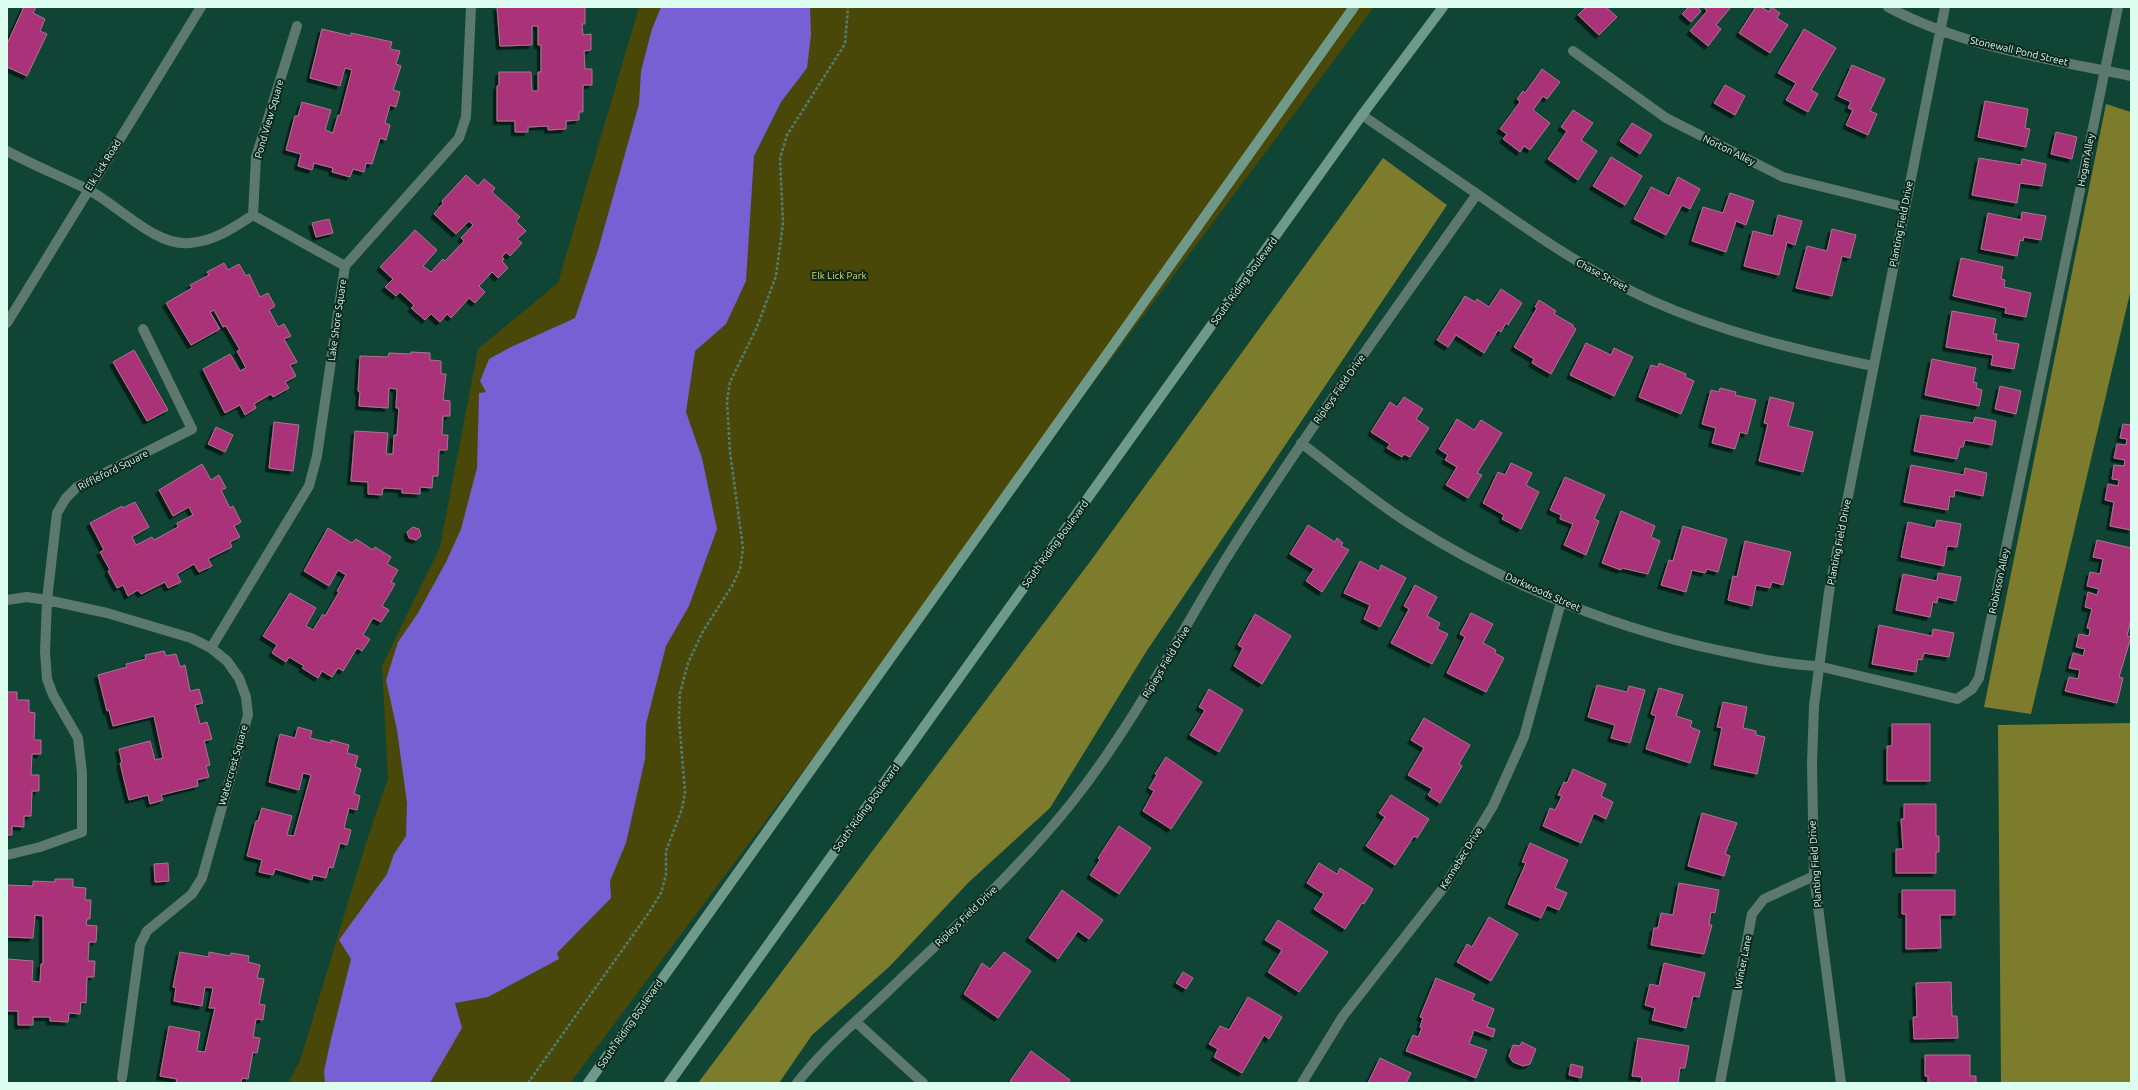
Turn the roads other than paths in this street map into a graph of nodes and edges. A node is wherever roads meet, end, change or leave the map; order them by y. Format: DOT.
graph roads {
  1 [pos="201,7"];
  2 [pos="471,7"];
  3 [pos="1354,7"];
  4 [pos="1442,7"];
  5 [pos="1888,7"];
  6 [pos="1945,7"];
  7 [pos="2118,7"];
  8 [pos="297,26"];
  9 [pos="1940,30"];
  10 [pos="1573,51"];
  11 [pos="2104,70"];
  12 [pos="2131,76"];
  13 [pos="1362,115"];
  14 [pos="7,151"];
  15 [pos="88,190"];
  16 [pos="1477,194"];
  17 [pos="1904,207"];
  18 [pos="253,215"];
  19 [pos="345,266"];
  20 [pos="2055,314"];
  21 [pos="7,322"];
  22 [pos="143,329"];
  23 [pos="1873,366"];
  24 [pos="1301,443"];
  25 [pos="7,600"];
  26 [pos="47,600"];
  27 [pos="1561,602"];
  28 [pos="211,648"];
  29 [pos="1818,666"];
  30 [pos="7,855"];
  31 [pos="1814,876"];
  32 [pos="856,1022"];
  33 [pos="122,1078"];
  34 [pos="588,1083"];
  35 [pos="669,1083"];
  36 [pos="797,1083"];
  37 [pos="923,1083"];
  38 [pos="1302,1083"];
  39 [pos="1720,1083"];
  40 [pos="1841,1083"];
  1 -- 15 [label="street, Elk Lick Road"];
  2 -- 19 [label="street, Lake Shore Square"];
  3 -- 34 [label="street, South Riding Boulevard"];
  4 -- 13 [label="street, South Riding Boulevard"];
  5 -- 9 [label="street, Stonewall Pond Street"];
  6 -- 9 [label="street, Planting Field Drive"];
  7 -- 11 [label="street, Hogan Alley"];
  8 -- 18 [label="street, Pond View Square"];
  9 -- 11 [label="street, Stonewall Pond Street"];
  9 -- 17 [label="street, Planting Field Drive"];
  10 -- 17 [label="street, Norton Alley"];
  11 -- 12 [label="street, Stonewall Pond Street"];
  11 -- 20 [label="street, Hogan Alley"];
  13 -- 16 [label="street, Chase Street"];
  13 -- 35 [label="street, South Riding Boulevard"];
  14 -- 15 [label="street"];
  15 -- 18 [label="street"];
  15 -- 21 [label="street, Elk Lick Road"];
  16 -- 23 [label="street, Chase Street"];
  16 -- 24 [label="street, Ripleys Field Drive"];
  17 -- 23 [label="street, Planting Field Drive"];
  18 -- 19 [label="street"];
  19 -- 28 [label="street, Lake Shore Square"];
  20 -- 29 [label="street, Robinson Alley"];
  22 -- 26 [label="street, Riffleford Square"];
  23 -- 29 [label="street, Planting Field Drive"];
  24 -- 27 [label="street, Darkwoods Street"];
  24 -- 32 [label="street, Ripleys Field Drive"];
  25 -- 26 [label="street, Watercrest Square"];
  26 -- 28 [label="street, Watercrest Square"];
  26 -- 30 [label="street, Riffleford Square"];
  27 -- 29 [label="street, Darkwoods Street"];
  27 -- 38 [label="street, Kennebec Drive"];
  28 -- 33 [label="street, Watercrest Square"];
  29 -- 31 [label="street, Planting Field Drive"];
  31 -- 39 [label="street, Winter Lane"];
  31 -- 40 [label="street, Planting Field Drive"];
  32 -- 36 [label="street, Ripleys Field Drive"];
  32 -- 37 [label="street"];
}
